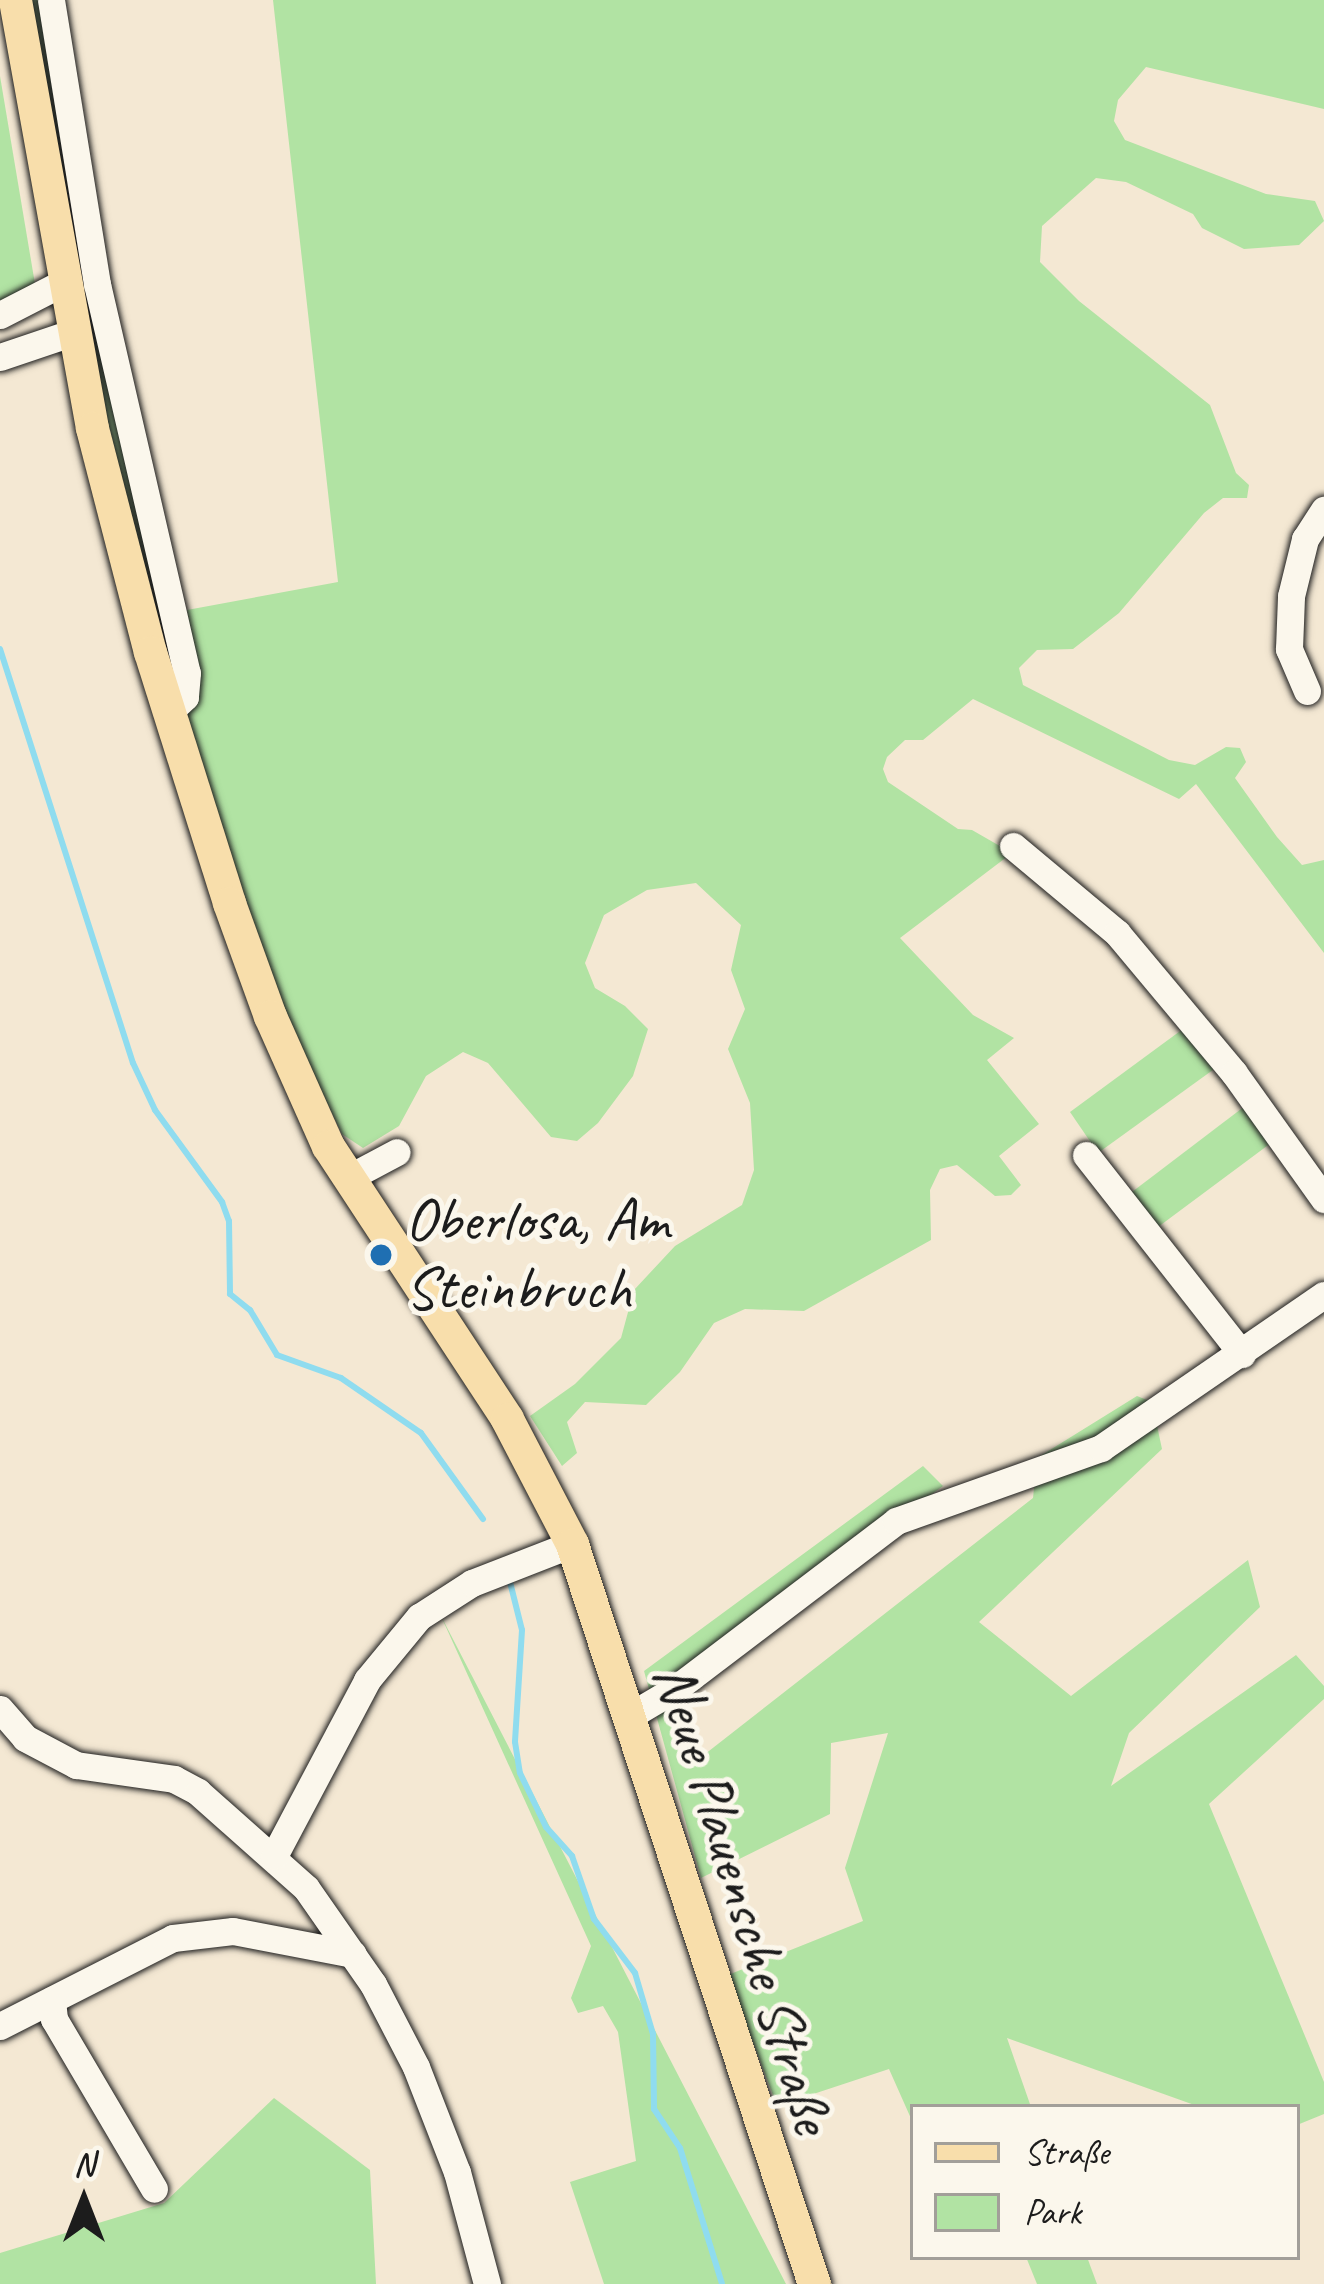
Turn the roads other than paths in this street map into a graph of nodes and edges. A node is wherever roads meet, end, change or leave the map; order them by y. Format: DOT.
graph roads {
  1 [pos="15,0"];
  2 [pos="51,0"];
  3 [pos="88,217"];
  4 [pos="53,226"];
  5 [pos="62,283"];
  6 [pos="0,315"];
  7 [pos="71,333"];
  8 [pos="0,357"];
  9 [pos="1324,510"];
  10 [pos="1307,691"];
  11 [pos="168,713"];
  12 [pos="1013,846"];
  13 [pos="397,1152"];
  14 [pos="1086,1155"];
  15 [pos="349,1178"];
  16 [pos="1324,1199"];
  17 [pos="1324,1294"];
  18 [pos="1242,1354"];
  19 [pos="572,1544"];
  20 [pos="0,1709"];
  21 [pos="631,1715"];
  22 [pos="274,1856"];
  23 [pos="353,1954"];
  24 [pos="52,2000"];
  25 [pos="0,2026"];
  26 [pos="154,2189"];
  27 [pos="487,2284"];
  28 [pos="814,2284"];
  1 -- 4 [label="main road, Neue Plauensche Straße"];
  2 -- 3 [label="street"];
  3 -- 4 [label="street"];
  3 -- 11 [label="street"];
  4 -- 5 [label="main road, Neue Plauensche Straße"];
  5 -- 6 [label="street"];
  5 -- 7 [label="main road, Neue Plauensche Straße"];
  7 -- 8 [label="street"];
  7 -- 11 [label="main road, Neue Plauensche Straße"];
  9 -- 10 [label="street"];
  11 -- 15 [label="main road, Neue Plauensche Straße"];
  12 -- 16 [label="street"];
  13 -- 15 [label="street"];
  14 -- 18 [label="street"];
  15 -- 19 [label="main road, Neue Plauensche Straße"];
  17 -- 18 [label="street"];
  18 -- 21 [label="street"];
  19 -- 21 [label="main road, Neue Plauensche Straße"];
  19 -- 22 [label="street"];
  20 -- 22 [label="street"];
  21 -- 28 [label="main road, Neue Plauensche Straße"];
  22 -- 23 [label="street"];
  23 -- 24 [label="street"];
  23 -- 27 [label="street"];
  24 -- 25 [label="street"];
  24 -- 26 [label="street"];
}
